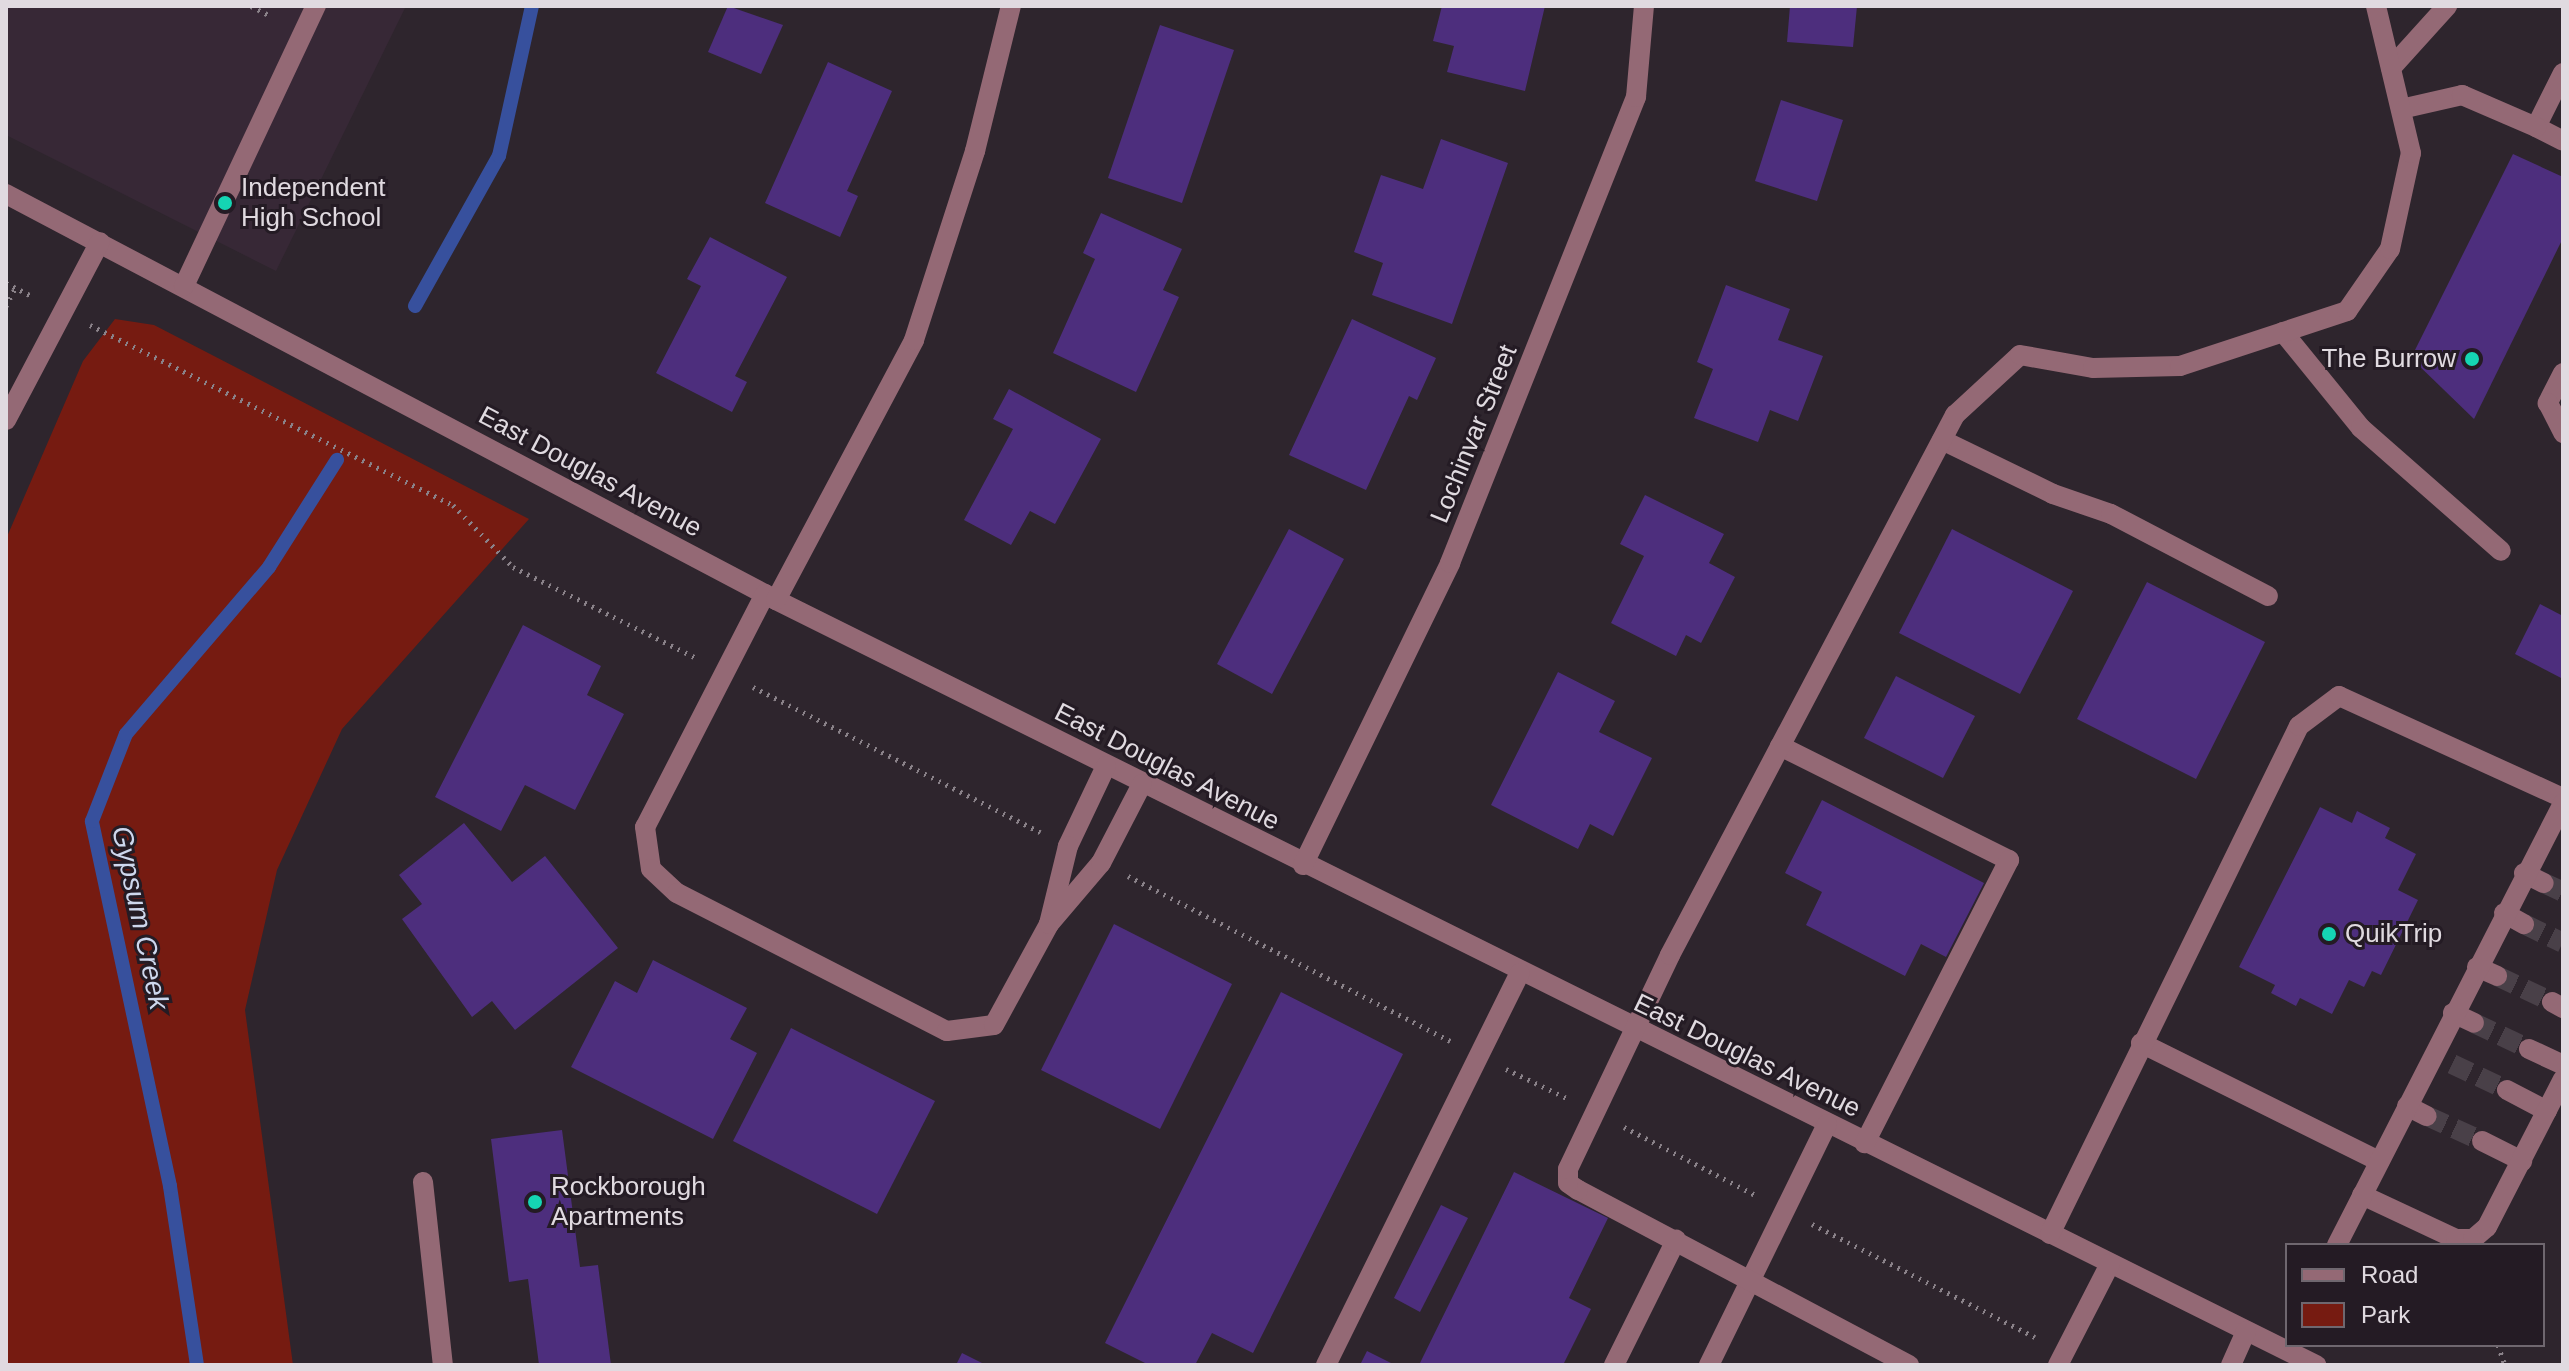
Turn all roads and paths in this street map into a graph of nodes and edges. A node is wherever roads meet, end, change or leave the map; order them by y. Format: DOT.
graph roads {
  1 [pos="251,6"];
  2 [pos="316,6"];
  3 [pos="1011,6"];
  4 [pos="1644,6"];
  5 [pos="2376,6"];
  6 [pos="2447,6"];
  7 [pos="271,16"];
  8 [pos="2391,68"];
  9 [pos="2563,73"];
  10 [pos="2401,109"];
  11 [pos="2536,127"];
  12 [pos="2563,141"];
  13 [pos="6,194"];
  14 [pos="100,242"];
  15 [pos="184,286"];
  16 [pos="15,288"];
  17 [pos="6,306"];
  18 [pos="2283,332"];
  19 [pos="2563,373"];
  20 [pos="6,420"];
  21 [pos="2563,433"];
  22 [pos="1942,440"];
  23 [pos="2501,551"];
  24 [pos="2268,596"];
  25 [pos="771,597"];
  26 [pos="1780,746"];
  27 [pos="1106,766"];
  28 [pos="1142,784"];
  29 [pos="2563,801"];
  30 [pos="1303,865"];
  31 [pos="2524,873"];
  32 [pos="2544,883"];
  33 [pos="2504,913"];
  34 [pos="1049,924"];
  35 [pos="2524,924"];
  36 [pos="2477,967"];
  37 [pos="1520,973"];
  38 [pos="2497,976"];
  39 [pos="2453,1013"];
  40 [pos="2474,1023"];
  41 [pos="1635,1030"];
  42 [pos="2141,1043"];
  43 [pos="2529,1049"];
  44 [pos="2433,1055"];
  45 [pos="2452,1064"];
  46 [pos="2563,1065"];
  47 [pos="2563,1079"];
  48 [pos="2507,1090"];
  49 [pos="2407,1106"];
  50 [pos="2547,1111"];
  51 [pos="2427,1116"];
  52 [pos="1827,1124"];
  53 [pos="2482,1141"];
  54 [pos="1865,1143"];
  55 [pos="2379,1161"];
  56 [pos="2522,1161"];
  57 [pos="423,1182"];
  58 [pos="2362,1195"];
  59 [pos="2050,1234"];
  60 [pos="1676,1240"];
  61 [pos="2338,1243"];
  62 [pos="2110,1264"];
  63 [pos="1749,1277"];
  64 [pos="2246,1331"];
  65 [pos="2285,1346"];
  66 [pos="2288,1347"];
  67 [pos="443,1365"];
  68 [pos="1326,1365"];
  69 [pos="1614,1365"];
  70 [pos="1709,1365"];
  71 [pos="1909,1365"];
  72 [pos="2058,1365"];
  73 [pos="2122,1365"];
  74 [pos="2141,1365"];
  75 [pos="2231,1365"];
  76 [pos="2316,1365"];
  1 -- 7 [label="path"];
  2 -- 15 [label="street"];
  3 -- 25 [label="street"];
  4 -- 30 [label="street, Lochinvar Street"];
  5 -- 8 [label="street"];
  6 -- 8 [label="street"];
  8 -- 10 [label="street"];
  9 -- 11 [label="street"];
  10 -- 11 [label="street"];
  10 -- 18 [label="street"];
  11 -- 12 [label="street"];
  13 -- 14 [label="street, East Douglas Avenue"];
  14 -- 15 [label="street, East Douglas Avenue"];
  14 -- 20 [label="street"];
  15 -- 25 [label="street, East Douglas Avenue"];
  16 -- 17 [label="path"];
  18 -- 22 [label="street"];
  18 -- 23 [label="street"];
  19 -- 21 [label="street"];
  22 -- 24 [label="street"];
  22 -- 26 [label="street"];
  25 -- 27 [label="street, East Douglas Avenue"];
  25 -- 34 [label="street"];
  26 -- 41 [label="street"];
  26 -- 54 [label="street"];
  27 -- 28 [label="street, East Douglas Avenue"];
  27 -- 34 [label="street"];
  28 -- 30 [label="street, East Douglas Avenue"];
  28 -- 34 [label="street"];
  29 -- 31 [label="street"];
  29 -- 42 [label="street"];
  30 -- 37 [label="street, East Douglas Avenue"];
  31 -- 32 [label="street"];
  31 -- 33 [label="street"];
  33 -- 35 [label="street"];
  33 -- 36 [label="street"];
  36 -- 38 [label="street"];
  36 -- 39 [label="street"];
  37 -- 41 [label="street, East Douglas Avenue"];
  37 -- 68 [label="street"];
  39 -- 40 [label="street"];
  39 -- 44 [label="street"];
  41 -- 52 [label="street, East Douglas Avenue"];
  41 -- 60 [label="street"];
  42 -- 55 [label="street"];
  42 -- 59 [label="street"];
  43 -- 46 [label="street"];
  44 -- 45 [label="street"];
  44 -- 49 [label="street"];
  47 -- 50 [label="street"];
  48 -- 50 [label="street"];
  49 -- 51 [label="street"];
  49 -- 55 [label="street"];
  50 -- 56 [label="street"];
  52 -- 54 [label="street, East Douglas Avenue"];
  52 -- 63 [label="street"];
  53 -- 56 [label="street"];
  54 -- 59 [label="street, East Douglas Avenue"];
  55 -- 58 [label="street"];
  56 -- 58 [label="street"];
  57 -- 67 [label="street"];
  58 -- 61 [label="street"];
  59 -- 62 [label="street, East Douglas Avenue"];
  60 -- 63 [label="street"];
  60 -- 69 [label="street"];
  62 -- 64 [label="street, East Douglas Avenue"];
  62 -- 72 [label="street"];
  63 -- 70 [label="street"];
  63 -- 71 [label="street"];
  64 -- 65 [label="street, East Douglas Avenue"];
  64 -- 75 [label="street"];
  66 -- 76 [label="street, East Douglas Avenue"];
  73 -- 74 [label="path"];
}
